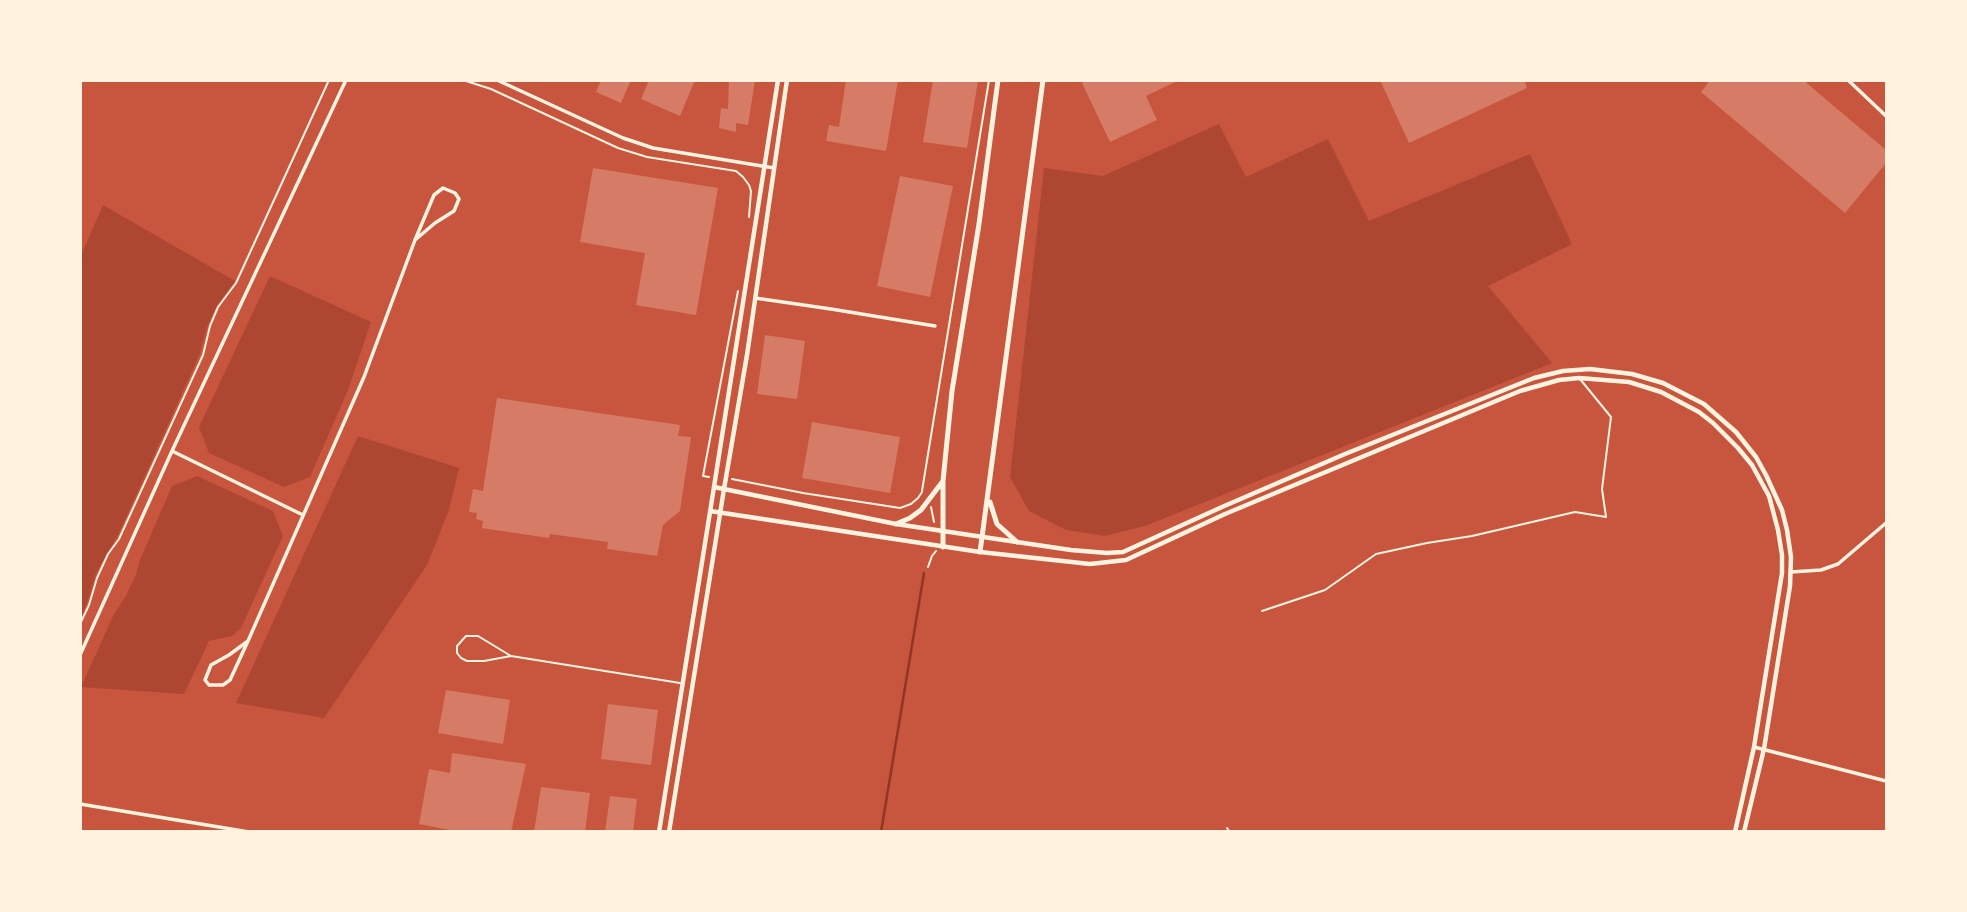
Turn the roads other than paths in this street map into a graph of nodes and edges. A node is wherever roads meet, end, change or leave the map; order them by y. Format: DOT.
graph roads {
  1 [pos="346,80"];
  2 [pos="497,80"];
  3 [pos="778,80"];
  4 [pos="787,80"];
  5 [pos="998,80"];
  6 [pos="1043,80"];
  7 [pos="1848,80"];
  8 [pos="1886,116"];
  9 [pos="765,166"];
  10 [pos="774,168"];
  11 [pos="415,240"];
  12 [pos="755,298"];
  13 [pos="743,303"];
  14 [pos="935,326"];
  15 [pos="1579,378"];
  16 [pos="172,452"];
  17 [pos="943,481"];
  18 [pos="714,487"];
  19 [pos="724,489"];
  20 [pos="989,496"];
  21 [pos="710,511"];
  22 [pos="720,513"];
  23 [pos="303,515"];
  24 [pos="1886,523"];
  25 [pos="896,524"];
  26 [pos="943,530"];
  27 [pos="983,537"];
  28 [pos="1017,542"];
  29 [pos="943,547"];
  30 [pos="980,552"];
  31 [pos="1791,572"];
  32 [pos="1782,573"];
  33 [pos="1262,611"];
  34 [pos="247,641"];
  35 [pos="80,655"];
  36 [pos="511,656"];
  37 [pos="683,684"];
  38 [pos="1754,747"];
  39 [pos="1764,749"];
  40 [pos="1886,780"];
  41 [pos="80,804"];
  42 [pos="1227,828"];
  43 [pos="250,831"];
  44 [pos="659,831"];
  45 [pos="669,831"];
  46 [pos="1230,831"];
  47 [pos="1735,831"];
  48 [pos="1744,831"];
  1 -- 16 [label="street"];
  2 -- 9 [label="street"];
  3 -- 9 [label="street"];
  4 -- 10 [label="street"];
  5 -- 17 [label="main road"];
  6 -- 20 [label="main road"];
  7 -- 8 [label="street"];
  9 -- 10 [label="street"];
  9 -- 13 [label="street"];
  10 -- 12 [label="street"];
  11 -- 11 [label="street"];
  11 -- 23 [label="street"];
  12 -- 13 [label="street"];
  12 -- 14 [label="street"];
  12 -- 19 [label="street"];
  13 -- 18 [label="street"];
  15 -- 30 [label="street"];
  15 -- 32 [label="street"];
  15 -- 33 [label="lane"];
  16 -- 23 [label="street"];
  16 -- 35 [label="street"];
  17 -- 25 [label="main road"];
  17 -- 26 [label="main road"];
  18 -- 19 [label="street"];
  18 -- 21 [label="street"];
  19 -- 22 [label="street"];
  19 -- 25 [label="street"];
  20 -- 27 [label="main road"];
  20 -- 28 [label="main road"];
  21 -- 22 [label="street"];
  21 -- 37 [label="street"];
  22 -- 29 [label="street"];
  22 -- 45 [label="street"];
  23 -- 34 [label="street"];
  24 -- 31 [label="street"];
  25 -- 26 [label="street"];
  26 -- 27 [label="street"];
  26 -- 29 [label="main road"];
  27 -- 28 [label="street"];
  27 -- 30 [label="main road"];
  28 -- 31 [label="street"];
  29 -- 30 [label="street"];
  31 -- 32 [label="lane"];
  31 -- 39 [label="street"];
  32 -- 38 [label="street"];
  34 -- 34 [label="street"];
  36 -- 36 [label="lane"];
  36 -- 37 [label="lane"];
  37 -- 44 [label="street"];
  38 -- 39 [label="street"];
  38 -- 47 [label="street"];
  39 -- 40 [label="street"];
  39 -- 48 [label="street"];
  41 -- 43 [label="street"];
  42 -- 46 [label="lane"];
}
